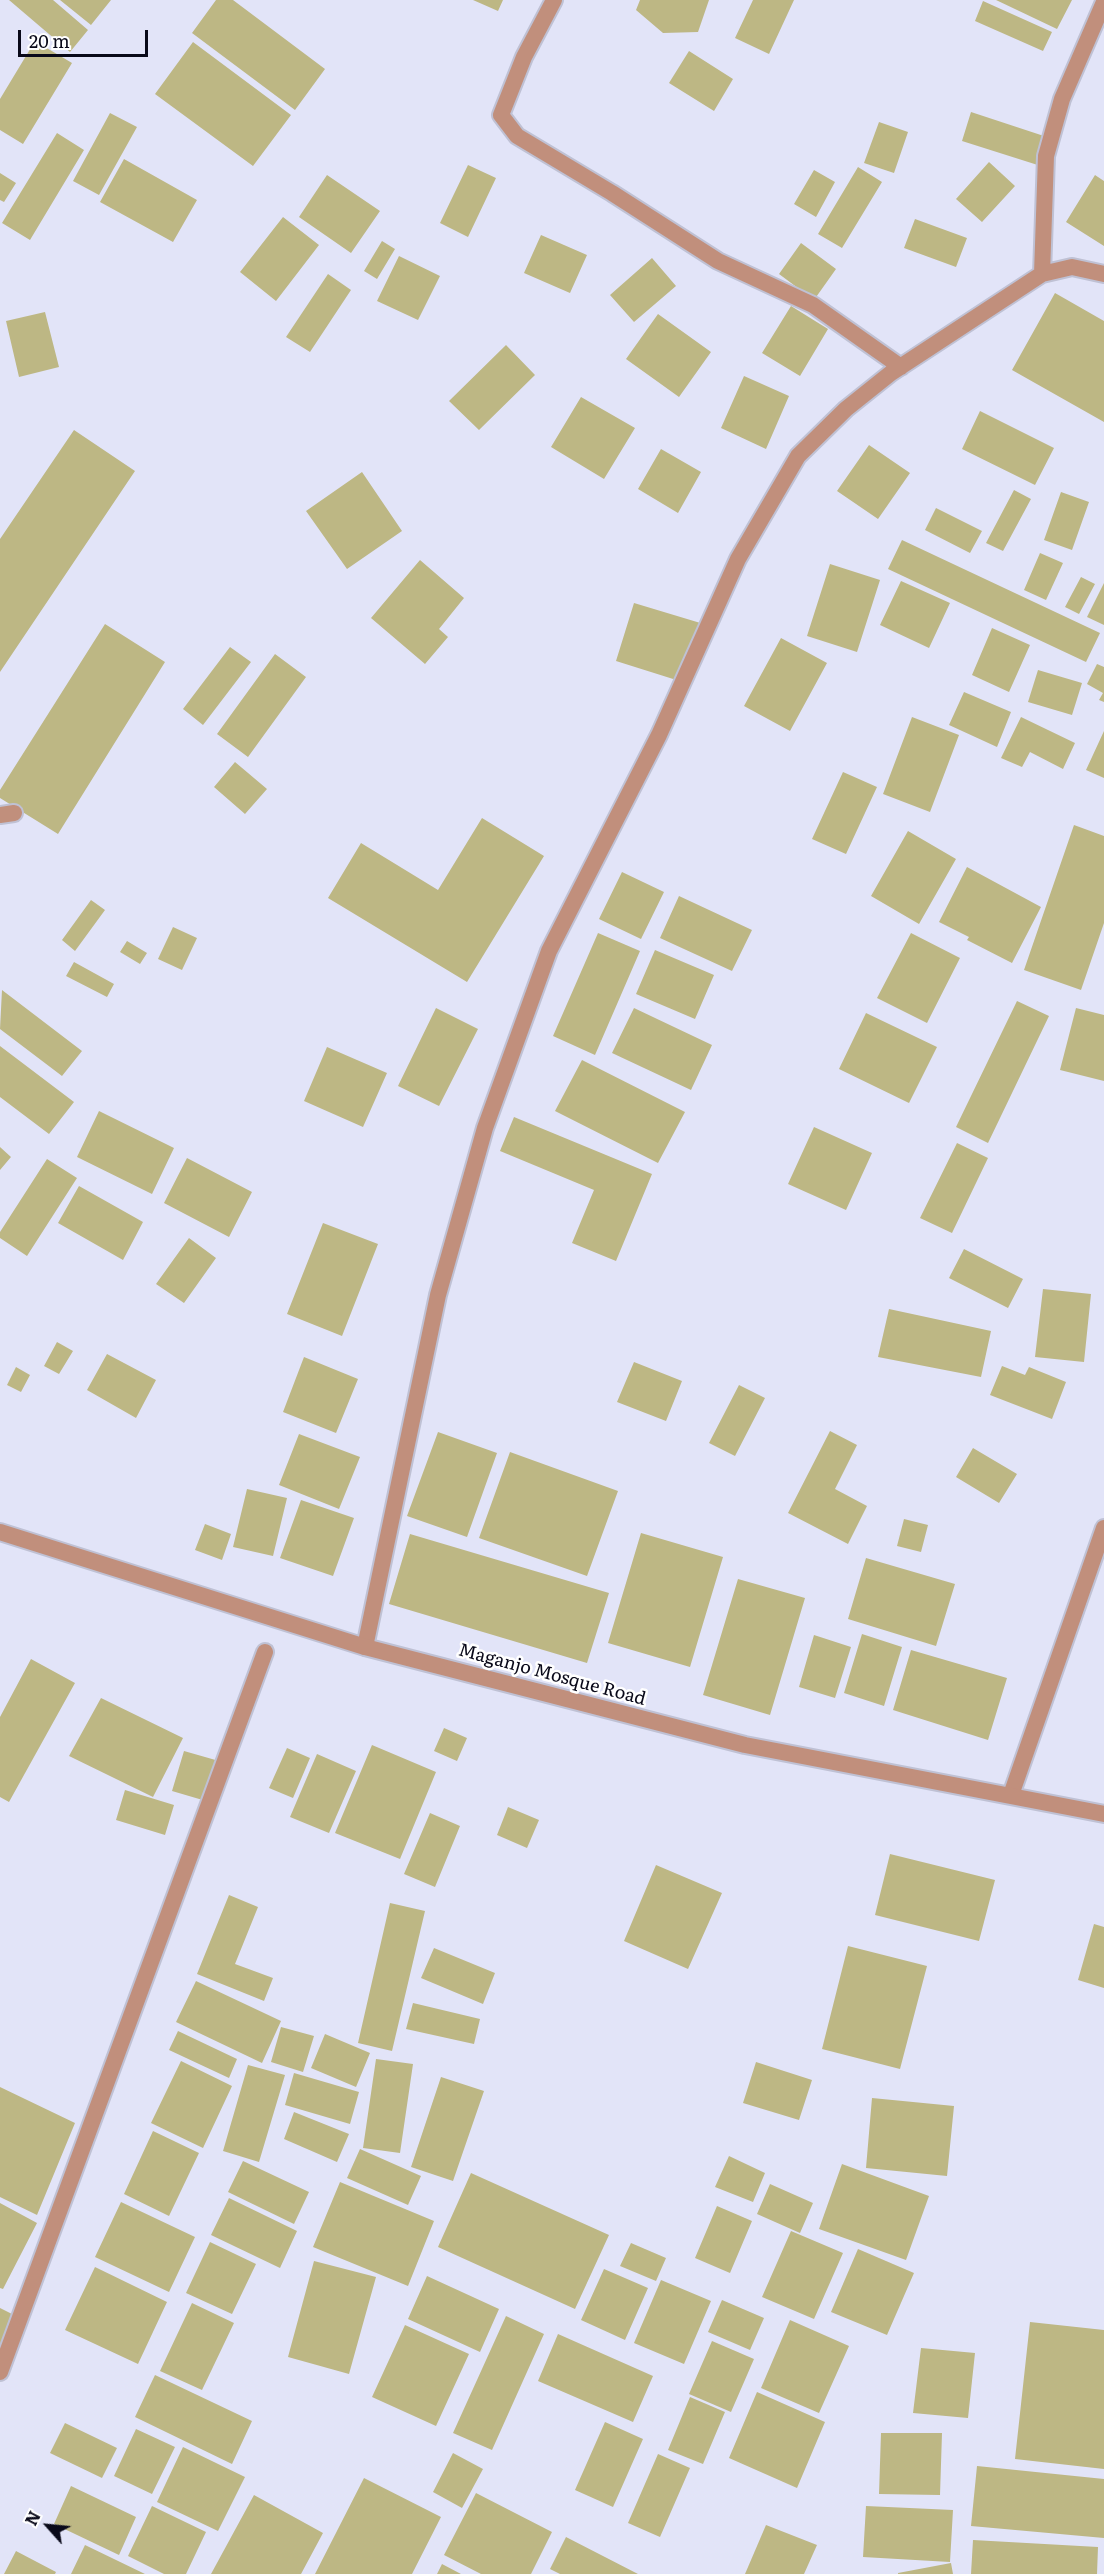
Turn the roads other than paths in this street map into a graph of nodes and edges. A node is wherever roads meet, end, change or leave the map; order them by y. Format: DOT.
graph roads {
  1 [pos="554,0"];
  2 [pos="1104,2"];
  3 [pos="1042,274"];
  4 [pos="1104,274"];
  5 [pos="901,367"];
  6 [pos="1104,1528"];
  7 [pos="0,1532"];
  8 [pos="365,1647"];
  9 [pos="265,1652"];
  10 [pos="1011,1795"];
  11 [pos="1104,1814"];
  12 [pos="0,2372"];
  1 -- 5 [label="street"];
  2 -- 3 [label="street"];
  3 -- 4 [label="street"];
  3 -- 5 [label="street"];
  5 -- 8 [label="street"];
  6 -- 10 [label="street"];
  7 -- 8 [label="street, Maganjo Mosque Road"];
  8 -- 10 [label="street, Maganjo Mosque Road"];
  9 -- 12 [label="street"];
  10 -- 11 [label="street, Maganjo Mosque Road"];
}
